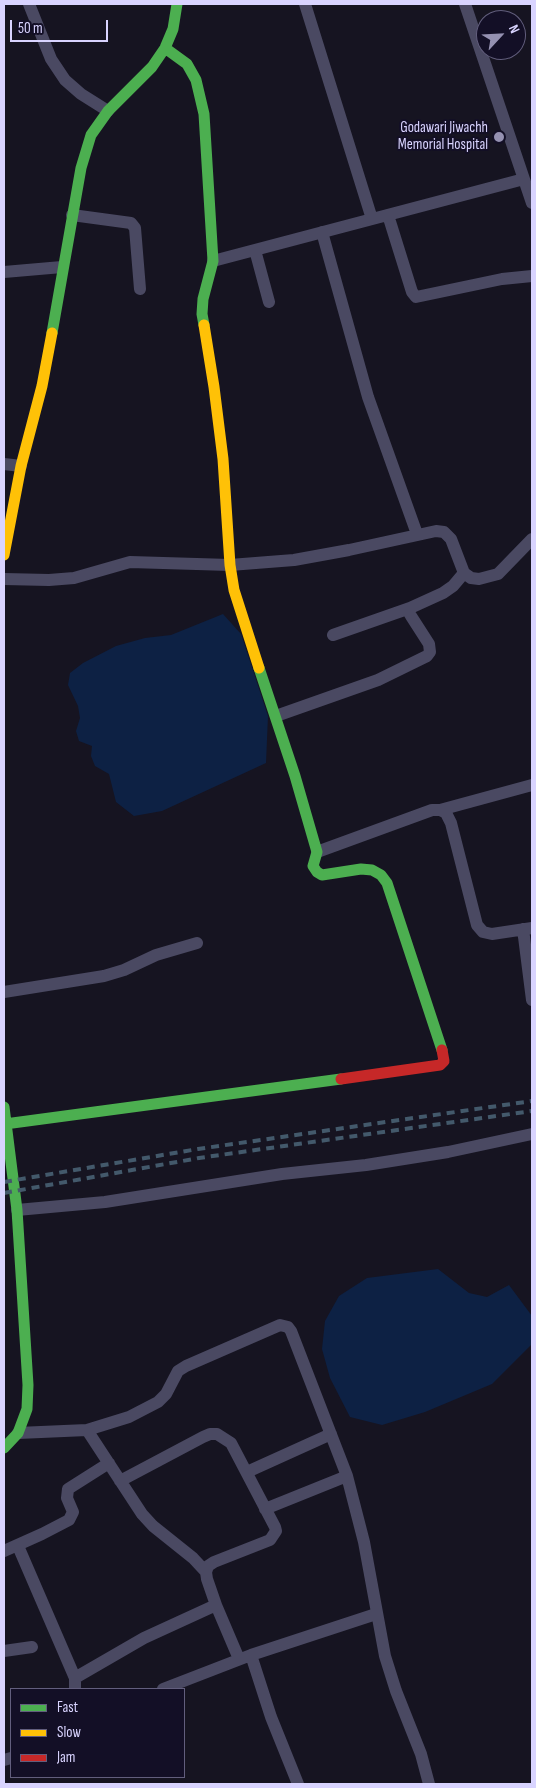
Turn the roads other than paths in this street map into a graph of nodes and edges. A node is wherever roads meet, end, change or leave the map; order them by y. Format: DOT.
graph roads {
  1 [pos="29,4"];
  2 [pos="178,4"];
  3 [pos="305,4"];
  4 [pos="465,4"];
  5 [pos="165,48"];
  6 [pos="108,111"];
  7 [pos="524,179"];
  8 [pos="532,203"];
  9 [pos="72,215"];
  10 [pos="388,215"];
  11 [pos="372,219"];
  12 [pos="322,232"];
  13 [pos="255,250"];
  14 [pos="213,261"];
  15 [pos="62,267"];
  16 [pos="4,272"];
  17 [pos="532,276"];
  18 [pos="140,289"];
  19 [pos="269,302"];
  20 [pos="4,464"];
  21 [pos="21,466"];
  22 [pos="417,534"];
  23 [pos="532,539"];
  24 [pos="4,555"];
  25 [pos="230,566"];
  26 [pos="464,573"];
  27 [pos="4,579"];
  28 [pos="410,608"];
  29 [pos="333,634"];
  30 [pos="276,716"];
  31 [pos="532,786"];
  32 [pos="440,810"];
  33 [pos="316,852"];
  34 [pos="528,928"];
  35 [pos="197,943"];
  36 [pos="4,992"];
  37 [pos="532,1000"];
  38 [pos="4,1107"];
  39 [pos="5,1124"];
  40 [pos="532,1134"];
  41 [pos="17,1210"];
  42 [pos="87,1430"];
  43 [pos="18,1433"];
  44 [pos="331,1434"];
  45 [pos="4,1448"];
  46 [pos="109,1463"];
  47 [pos="247,1472"];
  48 [pos="347,1476"];
  49 [pos="120,1480"];
  50 [pos="266,1508"];
  51 [pos="18,1546"];
  52 [pos="4,1551"];
  53 [pos="206,1572"];
  54 [pos="216,1605"];
  55 [pos="376,1614"];
  56 [pos="32,1647"];
  57 [pos="4,1651"];
  58 [pos="245,1657"];
  59 [pos="75,1684"];
  60 [pos="166,1688"];
  61 [pos="298,1784"];
  62 [pos="429,1784"];
  1 -- 6 [label="street"];
  2 -- 5 [label="street"];
  3 -- 11 [label="street"];
  4 -- 7 [label="street"];
  5 -- 6 [label="street"];
  5 -- 14 [label="street"];
  6 -- 9 [label="street"];
  7 -- 8 [label="street"];
  7 -- 10 [label="street"];
  9 -- 15 [label="street"];
  9 -- 18 [label="street"];
  10 -- 11 [label="street"];
  10 -- 17 [label="street"];
  11 -- 12 [label="street"];
  12 -- 13 [label="street"];
  12 -- 22 [label="street"];
  13 -- 14 [label="street"];
  13 -- 19 [label="street"];
  14 -- 25 [label="street"];
  15 -- 16 [label="street"];
  15 -- 21 [label="street"];
  20 -- 21 [label="street"];
  21 -- 24 [label="street"];
  22 -- 25 [label="street"];
  22 -- 26 [label="street"];
  23 -- 26 [label="street"];
  25 -- 27 [label="street"];
  25 -- 30 [label="street"];
  26 -- 28 [label="street"];
  28 -- 29 [label="street"];
  28 -- 30 [label="street"];
  30 -- 33 [label="street"];
  31 -- 32 [label="street"];
  32 -- 33 [label="street"];
  32 -- 34 [label="street"];
  33 -- 39 [label="street"];
  34 -- 37 [label="street"];
  35 -- 36 [label="street"];
  38 -- 39 [label="street"];
  39 -- 41 [label="street"];
  40 -- 41 [label="street"];
  41 -- 43 [label="street"];
  42 -- 43 [label="street"];
  42 -- 44 [label="street"];
  42 -- 46 [label="street"];
  43 -- 45 [label="street"];
  44 -- 47 [label="street"];
  44 -- 48 [label="street"];
  46 -- 49 [label="street"];
  46 -- 51 [label="street"];
  47 -- 49 [label="street"];
  47 -- 50 [label="street"];
  48 -- 50 [label="street"];
  48 -- 55 [label="street"];
  49 -- 53 [label="street"];
  50 -- 53 [label="street"];
  51 -- 52 [label="street"];
  51 -- 59 [label="street"];
  53 -- 54 [label="street"];
  54 -- 58 [label="street"];
  54 -- 59 [label="street"];
  55 -- 58 [label="street"];
  55 -- 62 [label="street"];
  56 -- 57 [label="street"];
  58 -- 60 [label="street"];
  58 -- 61 [label="street"];
}
